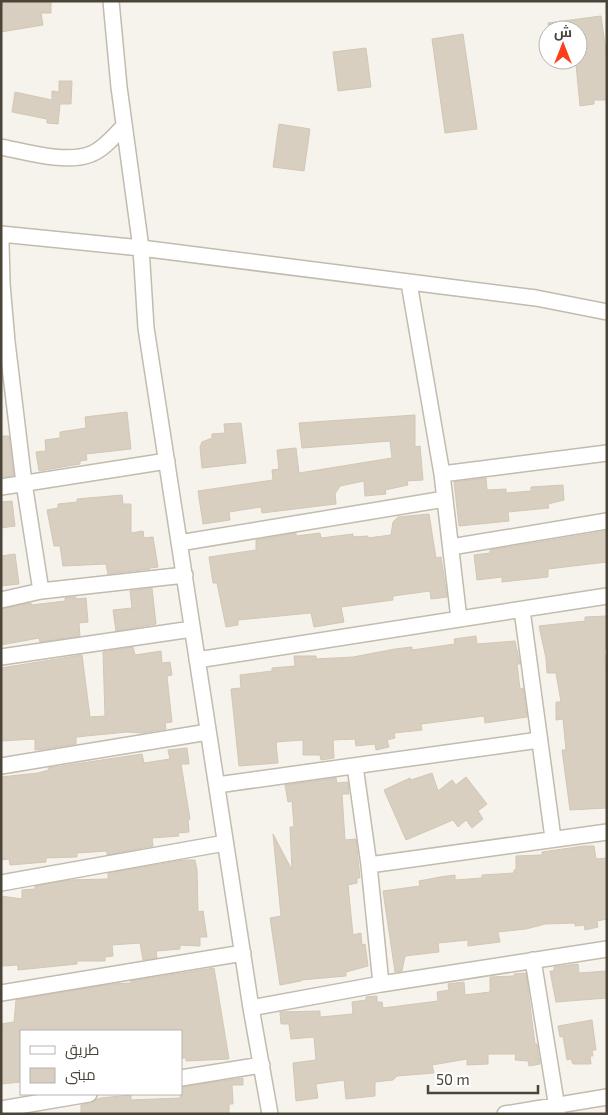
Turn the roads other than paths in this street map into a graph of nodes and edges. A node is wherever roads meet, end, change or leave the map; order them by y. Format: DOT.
graph roads {
  1 [pos="111,1"];
  2 [pos="124,126"];
  3 [pos="1,147"];
  4 [pos="1,234"];
  5 [pos="1,242"];
  6 [pos="141,248"];
  7 [pos="409,283"];
  8 [pos="2,284"];
  9 [pos="607,312"];
  10 [pos="7,376"];
  11 [pos="607,453"];
  12 [pos="167,461"];
  13 [pos="442,474"];
  14 [pos="24,483"];
  15 [pos="1,487"];
  16 [pos="445,499"];
  17 [pos="607,521"];
  18 [pos="179,543"];
  19 [pos="451,548"];
  20 [pos="186,575"];
  21 [pos="41,591"];
  22 [pos="607,596"];
  23 [pos="1,600"];
  24 [pos="522,610"];
  25 [pos="459,619"];
  26 [pos="192,629"];
  27 [pos="1,658"];
  28 [pos="197,660"];
  29 [pos="208,732"];
  30 [pos="539,740"];
  31 [pos="1,766"];
  32 [pos="355,766"];
  33 [pos="217,785"];
  34 [pos="607,832"];
  35 [pos="552,838"];
  36 [pos="226,843"];
  37 [pos="369,865"];
  38 [pos="1,883"];
  39 [pos="607,949"];
  40 [pos="243,953"];
  41 [pos="533,960"];
  42 [pos="381,984"];
  43 [pos="1,993"];
  44 [pos="251,1008"];
  45 [pos="262,1064"];
  46 [pos="182,1078"];
  47 [pos="83,1095"];
  48 [pos="607,1097"];
  49 [pos="1,1109"];
  50 [pos="557,1110"];
  51 [pos="270,1114"];
  52 [pos="505,1114"];
  1 -- 2 [label="street"];
  2 -- 3 [label="street"];
  2 -- 6 [label="street"];
  4 -- 6 [label="street"];
  5 -- 8 [label="street"];
  6 -- 7 [label="street"];
  6 -- 12 [label="street"];
  7 -- 9 [label="street"];
  7 -- 13 [label="street"];
  8 -- 10 [label="street"];
  10 -- 14 [label="street"];
  11 -- 13 [label="street"];
  12 -- 14 [label="street"];
  12 -- 18 [label="street"];
  13 -- 16 [label="street"];
  14 -- 15 [label="street"];
  14 -- 21 [label="street"];
  16 -- 18 [label="street"];
  16 -- 19 [label="street"];
  17 -- 19 [label="street"];
  18 -- 20 [label="street"];
  19 -- 25 [label="street"];
  20 -- 21 [label="street"];
  20 -- 26 [label="street"];
  21 -- 23 [label="street"];
  22 -- 24 [label="street"];
  24 -- 25 [label="street"];
  24 -- 30 [label="street"];
  25 -- 28 [label="street"];
  26 -- 27 [label="street"];
  26 -- 28 [label="street"];
  28 -- 29 [label="street"];
  29 -- 31 [label="street"];
  29 -- 33 [label="street"];
  30 -- 32 [label="street"];
  30 -- 35 [label="street"];
  32 -- 33 [label="street"];
  32 -- 37 [label="street"];
  33 -- 36 [label="street"];
  34 -- 35 [label="street"];
  35 -- 37 [label="street"];
  36 -- 38 [label="street"];
  36 -- 40 [label="street"];
  37 -- 42 [label="street"];
  39 -- 41 [label="street"];
  40 -- 43 [label="street"];
  40 -- 44 [label="street"];
  41 -- 42 [label="street"];
  41 -- 50 [label="street"];
  42 -- 44 [label="street"];
  44 -- 45 [label="street"];
  45 -- 46 [label="street"];
  45 -- 51 [label="street"];
  47 -- 49 [label="street"];
  48 -- 50 [label="street"];
  50 -- 52 [label="street"];
}
